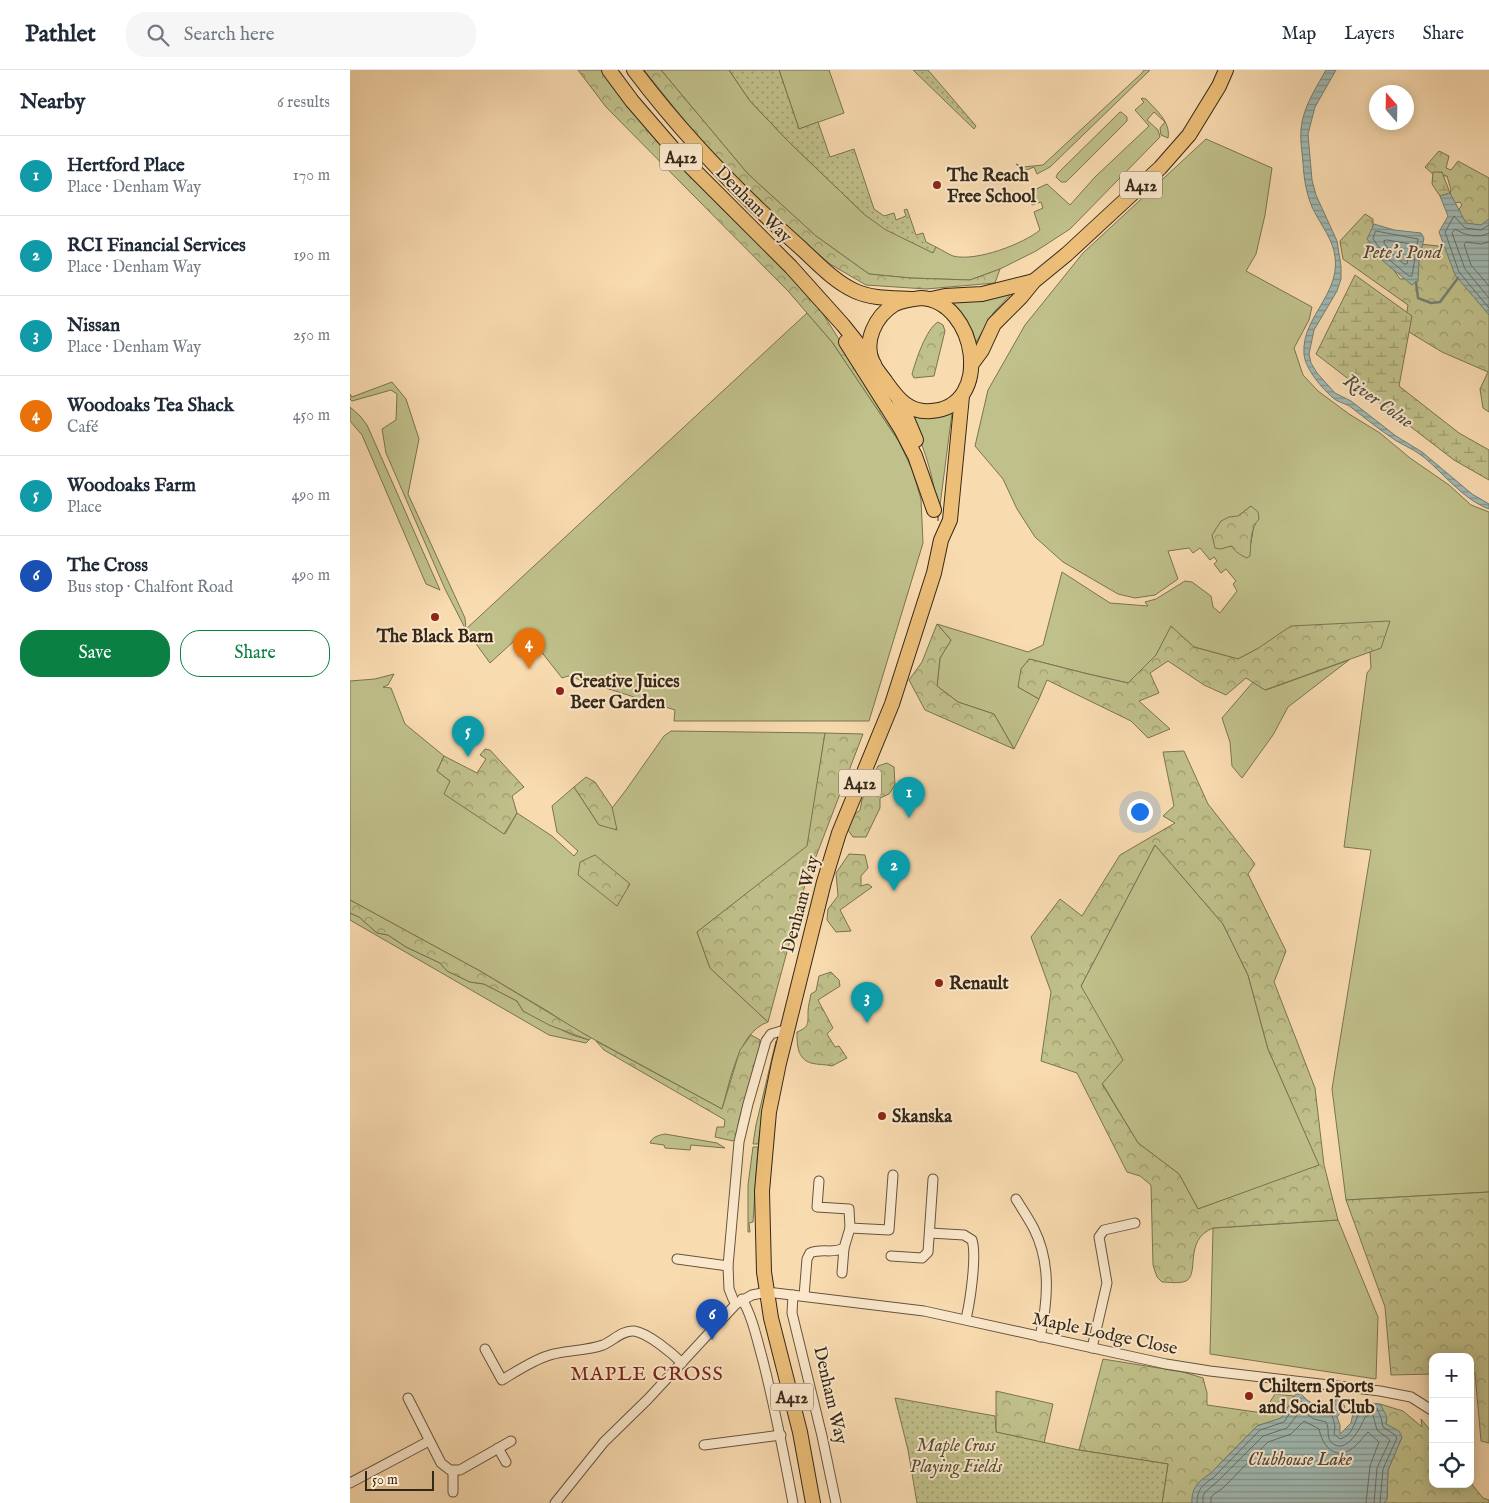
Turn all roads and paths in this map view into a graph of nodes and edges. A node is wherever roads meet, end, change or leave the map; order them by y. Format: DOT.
graph roads {
  1 [pos="609,70"];
  2 [pos="634,70"];
  3 [pos="1226,70"];
  4 [pos="1034,281"];
  5 [pos="911,299"];
  6 [pos="931,299"];
  7 [pos="824,305"];
  8 [pos="874,364"];
  9 [pos="971,365"];
  10 [pos="962,396"];
  11 [pos="898,399"];
  12 [pos="934,510"];
  13 [pos="941,540"];
  14 [pos="788,1029"];
  15 [pos="893,1175"];
  16 [pos="933,1179"];
  17 [pos="819,1181"];
  18 [pos="1016,1199"];
  19 [pos="1135,1223"];
  20 [pos="850,1228"];
  21 [pos="930,1233"];
  22 [pos="844,1248"];
  23 [pos="890,1256"];
  24 [pos="677,1259"];
  25 [pos="728,1266"];
  26 [pos="842,1273"];
  27 [pos="767,1292"];
  28 [pos="793,1295"];
  29 [pos="804,1296"];
  30 [pos="739,1302"];
  31 [pos="966,1319"];
  32 [pos="1040,1336"];
  33 [pos="1092,1348"];
  34 [pos="485,1349"];
  35 [pos="682,1363"];
  36 [pos="408,1398"];
  37 [pos="1429,1409"];
  38 [pos="781,1435"];
  39 [pos="429,1441"];
  40 [pos="511,1441"];
  41 [pos="704,1445"];
  42 [pos="498,1448"];
  43 [pos="506,1462"];
  44 [pos="453,1471"];
  45 [pos="350,1483"];
  46 [pos="452,1492"];
  47 [pos="555,1503"];
  48 [pos="793,1503"];
  49 [pos="813,1503"];
  50 [pos="836,1503"];
  1 -- 7 [label="main road, Denham Way / A412"];
  2 -- 5 [label="main road, Denham Way / A412"];
  3 -- 4 [label="main road, A412"];
  4 -- 6 [label="main road, A412"];
  4 -- 9 [label="main road, A412"];
  5 -- 6 [label="main road"];
  5 -- 8 [label="main road"];
  6 -- 9 [label="main road"];
  7 -- 8 [label="main road, Denham Way / A412"];
  7 -- 12 [label="main road, A412"];
  8 -- 11 [label="main road"];
  9 -- 10 [label="main road"];
  10 -- 11 [label="main road"];
  10 -- 13 [label="main road, Denham Way / A412"];
  11 -- 12 [label="main road, Denham Way / A412"];
  12 -- 13 [label="main road, Denham Way / A412"];
  13 -- 14 [label="main road, Denham Way / A412"];
  14 -- 25 [label="street"];
  14 -- 27 [label="main road, Denham Way / A412"];
  15 -- 20 [label="street"];
  16 -- 21 [label="street"];
  17 -- 20 [label="street"];
  18 -- 32 [label="street"];
  19 -- 33 [label="street"];
  20 -- 22 [label="street"];
  21 -- 23 [label="street"];
  21 -- 31 [label="street"];
  22 -- 26 [label="street"];
  22 -- 29 [label="street"];
  24 -- 25 [label="street"];
  25 -- 30 [label="street"];
  27 -- 28 [label="street, Maple Lodge Close"];
  27 -- 30 [label="street"];
  27 -- 49 [label="main road, A412"];
  28 -- 29 [label="street, Maple Lodge Close"];
  28 -- 50 [label="street, Denham Way"];
  29 -- 31 [label="street, Maple Lodge Close"];
  30 -- 35 [label="street"];
  30 -- 38 [label="street"];
  31 -- 32 [label="street, Maple Lodge Close"];
  32 -- 33 [label="street, Maple Lodge Close"];
  33 -- 37 [label="street, Maple Lodge Close"];
  34 -- 35 [label="street"];
  35 -- 47 [label="street"];
  36 -- 39 [label="street"];
  38 -- 41 [label="street"];
  38 -- 48 [label="street"];
  39 -- 44 [label="street"];
  39 -- 45 [label="street"];
  40 -- 42 [label="street"];
  42 -- 43 [label="street"];
  42 -- 44 [label="street"];
  44 -- 46 [label="street"];
}
